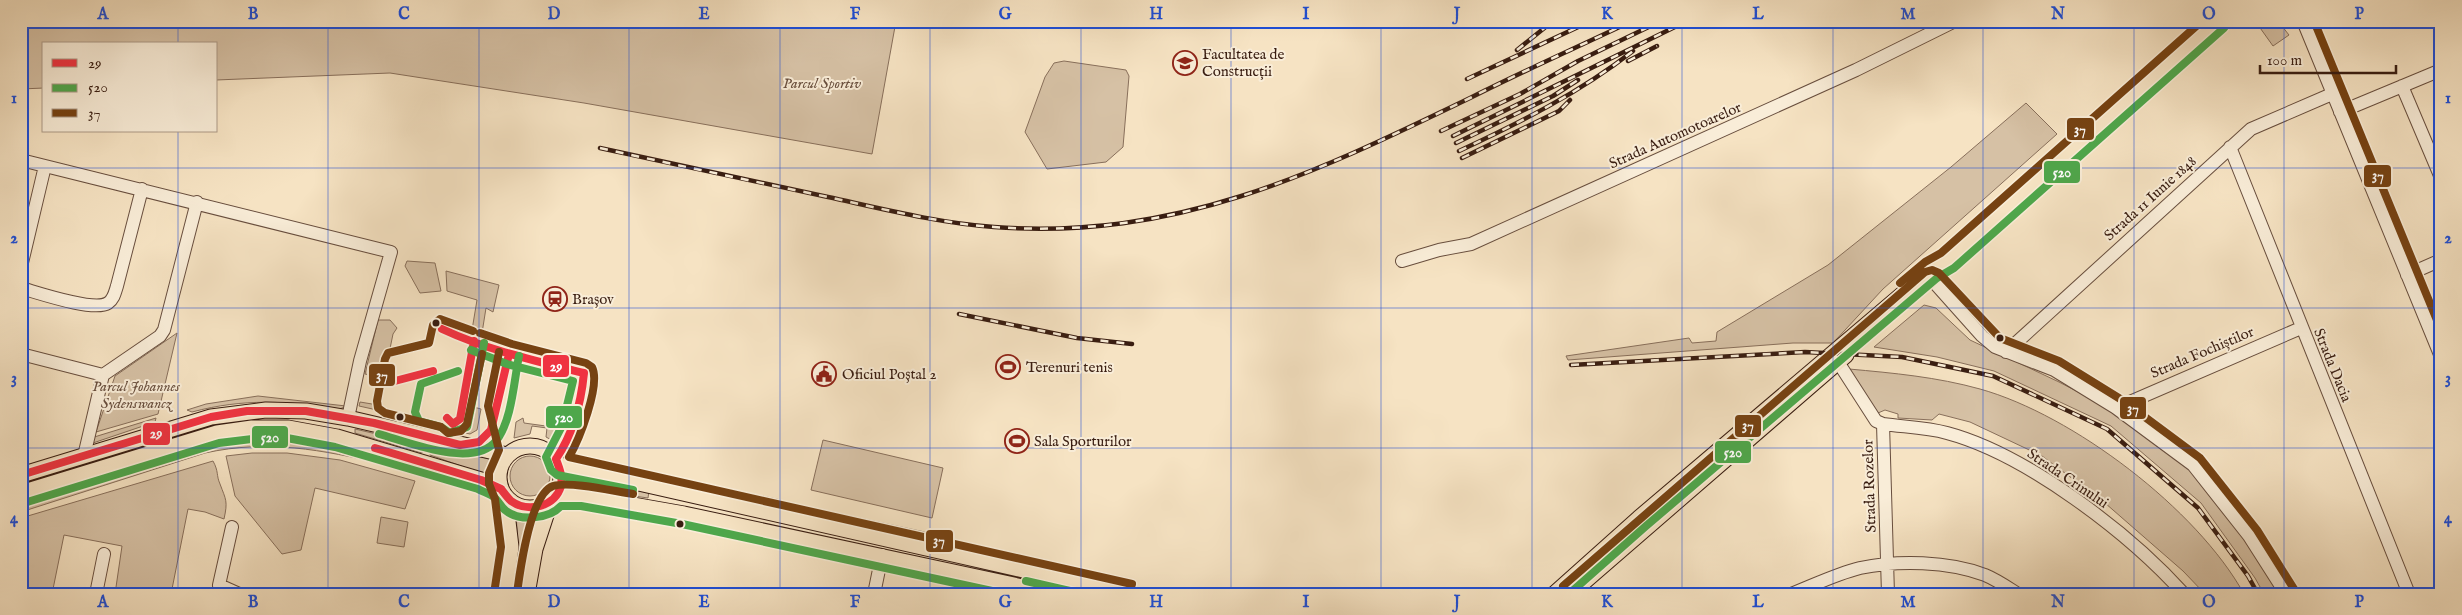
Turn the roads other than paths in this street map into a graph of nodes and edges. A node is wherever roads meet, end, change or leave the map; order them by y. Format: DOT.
graph roads {
  1 [pos="1955,21"];
  2 [pos="2217,21"];
  3 [pos="2238,21"];
  4 [pos="2303,21"];
  5 [pos="2441,70"];
  6 [pos="2402,86"];
  7 [pos="2332,94"];
  8 [pos="2340,112"];
  9 [pos="2230,147"];
  10 [pos="21,160"];
  11 [pos="45,166"];
  12 [pos="2441,178"];
  13 [pos="142,189"];
  14 [pos="197,202"];
  15 [pos="2441,260"];
  16 [pos="1402,261"];
  17 [pos="1947,261"];
  18 [pos="21,267"];
  19 [pos="2407,275"];
  20 [pos="1932,280"];
  21 [pos="22,292"];
  22 [pos="2301,328"];
  23 [pos="2006,352"];
  24 [pos="21,354"];
  25 [pos="2441,357"];
  26 [pos="1838,362"];
  27 [pos="103,374"];
  28 [pos="2116,408"];
  29 [pos="348,418"];
  30 [pos="1882,424"];
  31 [pos="507,455"];
  32 [pos="84,456"];
  33 [pos="559,464"];
  34 [pos="21,475"];
  35 [pos="503,492"];
  36 [pos="21,493"];
  37 [pos="553,499"];
  38 [pos="232,526"];
  39 [pos="104,554"];
  40 [pos="882,555"];
  41 [pos="1887,565"];
  42 [pos="96,594"];
  43 [pos="239,594"];
  44 [pos="504,594"];
  45 [pos="527,594"];
  46 [pos="874,594"];
  47 [pos="1055,594"];
  48 [pos="1130,594"];
  49 [pos="1554,594"];
  50 [pos="1570,594"];
  51 [pos="1791,594"];
  52 [pos="1888,594"];
  53 [pos="2018,594"];
  54 [pos="2184,594"];
  55 [pos="2286,594"];
  56 [pos="2409,594"];
  1 -- 16 [label="street, Strada Automotoarelor"];
  2 -- 3 [label="street"];
  2 -- 17 [label="main road"];
  4 -- 7 [label="street"];
  5 -- 6 [label="street"];
  6 -- 8 [label="street"];
  6 -- 12 [label="street"];
  7 -- 8 [label="street"];
  7 -- 9 [label="street, Strada 11 Iunie 1848"];
  8 -- 19 [label="street"];
  9 -- 22 [label="street, Strada Dacia"];
  9 -- 23 [label="street, Strada 11 Iunie 1848"];
  10 -- 11 [label="street"];
  11 -- 13 [label="street"];
  11 -- 18 [label="street"];
  13 -- 14 [label="street"];
  13 -- 21 [label="street"];
  14 -- 27 [label="street"];
  14 -- 29 [label="street"];
  15 -- 19 [label="street"];
  17 -- 20 [label="main road"];
  17 -- 49 [label="main road"];
  19 -- 25 [label="street"];
  20 -- 23 [label="street"];
  20 -- 26 [label="main road"];
  22 -- 28 [label="street, Strada Fochiștilor"];
  22 -- 56 [label="street, Strada Dacia"];
  23 -- 28 [label="street"];
  24 -- 27 [label="street"];
  26 -- 30 [label="street, Strada Rozelor"];
  26 -- 50 [label="main road"];
  27 -- 32 [label="street"];
  28 -- 55 [label="street"];
  29 -- 31 [label="main road"];
  29 -- 32 [label="main road"];
  30 -- 41 [label="street, Strada Rozelor"];
  30 -- 54 [label="street, Strada Crinului"];
  31 -- 33 [label="main road"];
  31 -- 35 [label="main road"];
  32 -- 34 [label="main road"];
  33 -- 37 [label="main road"];
  33 -- 48 [label="main road"];
  35 -- 36 [label="main road"];
  35 -- 37 [label="main road"];
  35 -- 44 [label="main road"];
  37 -- 40 [label="main road"];
  37 -- 45 [label="main road"];
  38 -- 43 [label="street"];
  39 -- 42 [label="street"];
  40 -- 46 [label="street"];
  40 -- 47 [label="main road"];
  41 -- 51 [label="street"];
  41 -- 52 [label="street, Strada Rozelor"];
  41 -- 53 [label="street"];
}
